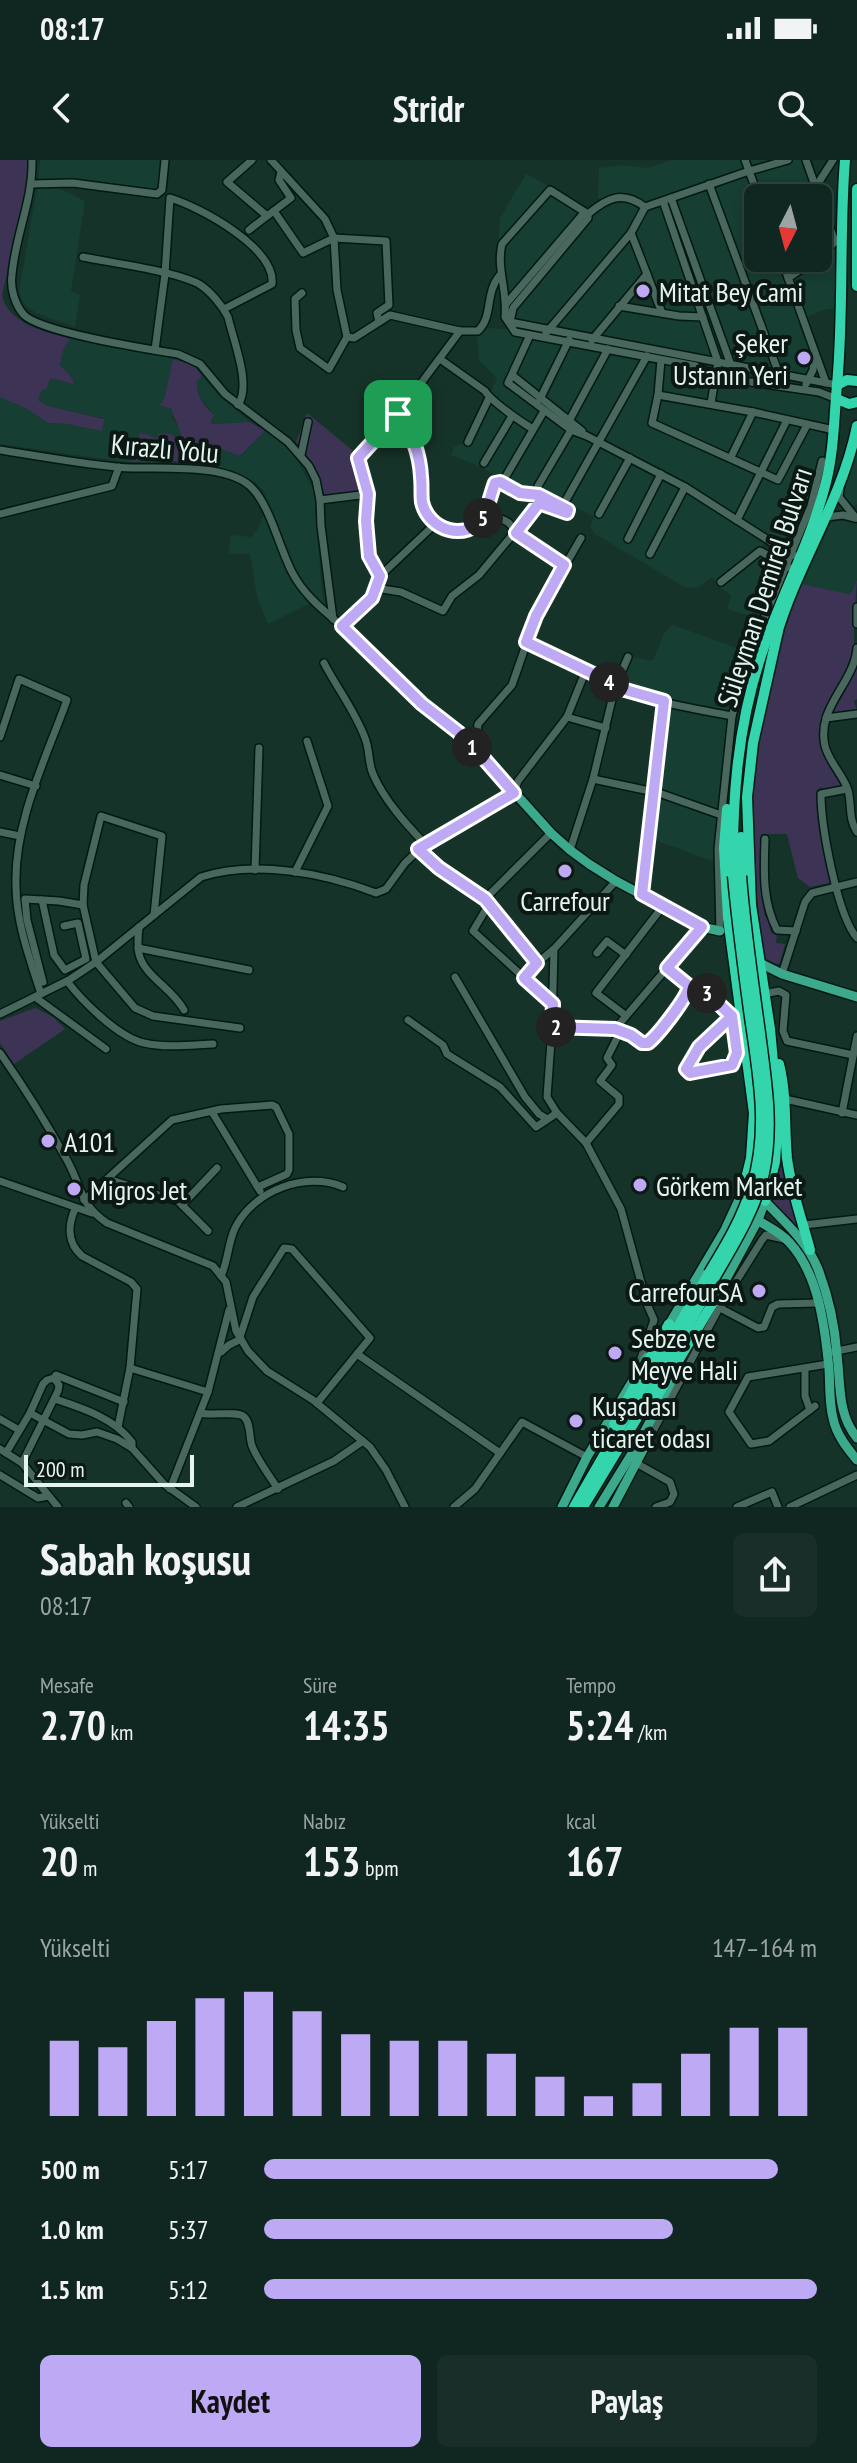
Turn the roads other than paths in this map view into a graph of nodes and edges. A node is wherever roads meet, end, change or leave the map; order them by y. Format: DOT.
graph roads {
  1 [pos="32,160"];
  2 [pos="165,160"];
  3 [pos="252,160"];
  4 [pos="271,160"];
  5 [pos="745,160"];
  6 [pos="788,160"];
  7 [pos="806,160"];
  8 [pos="833,160"];
  9 [pos="845,160"];
  10 [pos="749,171"];
  11 [pos="281,172"];
  12 [pos="31,184"];
  13 [pos="709,184"];
  14 [pos="754,184"];
  15 [pos="814,184"];
  16 [pos="818,184"];
  17 [pos="857,189"];
  18 [pos="857,196"];
  19 [pos="671,198"];
  20 [pos="663,201"];
  21 [pos="645,207"];
  22 [pos="271,214"];
  23 [pos="588,214"];
  24 [pos="832,226"];
  25 [pos="249,230"];
  26 [pos="631,233"];
  27 [pos="334,238"];
  28 [pos="832,238"];
  29 [pos="838,240"];
  30 [pos="832,245"];
  31 [pos="83,257"];
  32 [pos="857,261"];
  33 [pos="786,272"];
  34 [pos="797,272"];
  35 [pos="165,274"];
  36 [pos="501,274"];
  37 [pos="647,274"];
  38 [pos="788,278"];
  39 [pos="857,286"];
  40 [pos="302,293"];
  41 [pos="510,306"];
  42 [pos="619,306"];
  43 [pos="224,309"];
  44 [pos="662,313"];
  45 [pos="703,317"];
  46 [pos="379,322"];
  47 [pos="460,331"];
  48 [pos="545,334"];
  49 [pos="571,334"];
  50 [pos="530,335"];
  51 [pos="347,337"];
  52 [pos="569,343"];
  53 [pos="592,343"];
  54 [pos="608,346"];
  55 [pos="155,350"];
  56 [pos="815,352"];
  57 [pos="648,354"];
  58 [pos="440,359"];
  59 [pos="661,360"];
  60 [pos="718,362"];
  61 [pos="820,362"];
  62 [pos="731,365"];
  63 [pos="779,374"];
  64 [pos="512,375"];
  65 [pos="716,377"];
  66 [pos="812,380"];
  67 [pos="857,381"];
  68 [pos="832,384"];
  69 [pos="810,391"];
  70 [pos="658,395"];
  71 [pos="489,398"];
  72 [pos="540,399"];
  73 [pos="837,399"];
  74 [pos="857,402"];
  75 [pos="711,403"];
  76 [pos="238,405"];
  77 [pos="544,411"];
  78 [pos="753,412"];
  79 [pos="398,414"];
  80 [pos="512,416"];
  81 [pos="787,420"];
  82 [pos="308,422"];
  83 [pos="570,425"];
  84 [pos="807,425"];
  85 [pos="857,426"];
  86 [pos="533,429"];
  87 [pos="834,430"];
  88 [pos="468,442"];
  89 [pos="599,442"];
  90 [pos="0,450"];
  91 [pos="301,455"];
  92 [pos="731,457"];
  93 [pos="630,458"];
  94 [pos="822,461"];
  95 [pos="484,463"];
  96 [pos="119,467"];
  97 [pos="760,470"];
  98 [pos="661,474"];
  99 [pos="506,476"];
  100 [pos="840,485"];
  101 [pos="538,486"];
  102 [pos="685,487"];
  103 [pos="368,494"];
  104 [pos="320,500"];
  105 [pos="566,500"];
  106 [pos="0,514"];
  107 [pos="599,514"];
  108 [pos="826,517"];
  109 [pos="494,518"];
  110 [pos="857,518"];
  111 [pos="737,520"];
  112 [pos="435,524"];
  113 [pos="516,533"];
  114 [pos="581,538"];
  115 [pos="628,539"];
  116 [pos="650,554"];
  117 [pos="794,555"];
  118 [pos="564,565"];
  119 [pos="789,568"];
  120 [pos="380,576"];
  121 [pos="721,582"];
  122 [pos="376,588"];
  123 [pos="857,607"];
  124 [pos="338,622"];
  125 [pos="857,624"];
  126 [pos="774,630"];
  127 [pos="526,642"];
  128 [pos="857,648"];
  129 [pos="628,657"];
  130 [pos="324,663"];
  131 [pos="586,670"];
  132 [pos="615,687"];
  133 [pos="664,701"];
  134 [pos="857,714"];
  135 [pos="732,716"];
  136 [pos="567,717"];
  137 [pos="826,718"];
  138 [pos="606,728"];
  139 [pos="0,737"];
  140 [pos="307,741"];
  141 [pos="259,748"];
  142 [pos="475,749"];
  143 [pos="0,775"];
  144 [pos="593,779"];
  145 [pos="36,786"];
  146 [pos="847,789"];
  147 [pos="514,793"];
  148 [pos="655,793"];
  149 [pos="723,816"];
  150 [pos="0,832"];
  151 [pos="857,832"];
  152 [pos="551,833"];
  153 [pos="20,836"];
  154 [pos="765,839"];
  155 [pos="422,846"];
  156 [pos="570,850"];
  157 [pos="255,870"];
  158 [pos="295,872"];
  159 [pos="616,881"];
  160 [pos="857,882"];
  161 [pos="837,887"];
  162 [pos="642,894"];
  163 [pos="42,900"];
  164 [pos="487,901"];
  165 [pos="83,905"];
  166 [pos="663,906"];
  167 [pos="154,915"];
  168 [pos="728,918"];
  169 [pos="64,926"];
  170 [pos="139,927"];
  171 [pos="702,927"];
  172 [pos="720,931"];
  173 [pos="796,931"];
  174 [pos="857,938"];
  175 [pos="138,948"];
  176 [pos="554,949"];
  177 [pos="597,953"];
  178 [pos="626,955"];
  179 [pos="734,956"];
  180 [pos="96,962"];
  181 [pos="758,962"];
  182 [pos="537,963"];
  183 [pos="667,968"];
  184 [pos="249,970"];
  185 [pos="782,974"];
  186 [pos="455,977"];
  187 [pos="524,978"];
  188 [pos="67,981"];
  189 [pos="43,982"];
  190 [pos="689,986"];
  191 [pos="763,989"];
  192 [pos="38,996"];
  193 [pos="857,997"];
  194 [pos="553,1004"];
  195 [pos="184,1010"];
  196 [pos="0,1014"];
  197 [pos="625,1015"];
  198 [pos="732,1016"];
  199 [pos="408,1020"];
  200 [pos="552,1027"];
  201 [pos="240,1028"];
  202 [pos="770,1029"];
  203 [pos="617,1030"];
  204 [pos="857,1036"];
  205 [pos="213,1044"];
  206 [pos="106,1049"];
  207 [pos="0,1053"];
  208 [pos="853,1055"];
  209 [pos="785,1099"];
  210 [pos="212,1112"];
  211 [pos="557,1113"];
  212 [pos="842,1113"];
  213 [pos="857,1115"];
  214 [pos="547,1119"];
  215 [pos="586,1143"];
  216 [pos="751,1158"];
  217 [pos="775,1162"];
  218 [pos="217,1168"];
  219 [pos="108,1179"];
  220 [pos="0,1181"];
  221 [pos="258,1187"];
  222 [pos="343,1187"];
  223 [pos="743,1191"];
  224 [pos="262,1196"];
  225 [pos="84,1200"];
  226 [pos="765,1201"];
  227 [pos="182,1205"];
  228 [pos="736,1206"];
  229 [pos="75,1209"];
  230 [pos="92,1213"];
  231 [pos="857,1219"];
  232 [pos="758,1220"];
  233 [pos="804,1225"];
  234 [pos="208,1231"];
  235 [pos="778,1232"];
  236 [pos="749,1236"];
  237 [pos="789,1242"];
  238 [pos="810,1250"];
  239 [pos="712,1275"];
  240 [pos="221,1276"];
  241 [pos="717,1303"];
  242 [pos="818,1303"];
  243 [pos="230,1304"];
  244 [pos="669,1324"];
  245 [pos="240,1338"];
  246 [pos="857,1347"];
  247 [pos="832,1352"];
  248 [pos="220,1353"];
  249 [pos="357,1354"];
  250 [pos="828,1364"];
  251 [pos="130,1368"];
  252 [pos="805,1369"];
  253 [pos="637,1370"];
  254 [pos="54,1378"];
  255 [pos="208,1392"];
  256 [pos="55,1399"];
  257 [pos="124,1402"];
  258 [pos="317,1403"];
  259 [pos="30,1413"];
  260 [pos="200,1413"];
  261 [pos="838,1418"];
  262 [pos="0,1419"];
  263 [pos="44,1421"];
  264 [pos="118,1427"];
  265 [pos="19,1430"];
  266 [pos="363,1441"];
  267 [pos="857,1441"];
  268 [pos="642,1444"];
  269 [pos="132,1448"];
  270 [pos="3,1451"];
  271 [pos="500,1453"];
  272 [pos="857,1453"];
  273 [pos="587,1457"];
  274 [pos="857,1460"];
  275 [pos="22,1463"];
  276 [pos="636,1463"];
  277 [pos="0,1475"];
  278 [pos="857,1475"];
  279 [pos="170,1489"];
  280 [pos="278,1489"];
  281 [pos="48,1496"];
  282 [pos="58,1507"];
  283 [pos="196,1507"];
  284 [pos="237,1507"];
  285 [pos="405,1507"];
  286 [pos="454,1507"];
  287 [pos="562,1507"];
  288 [pos="571,1507"];
  289 [pos="583,1507"];
  290 [pos="590,1507"];
  291 [pos="599,1507"];
  292 [pos="613,1507"];
  293 [pos="656,1507"];
  294 [pos="737,1507"];
  295 [pos="778,1507"];
  296 [pos="790,1507"];
  1 -- 12 [label="street"];
  2 -- 12 [label="street"];
  3 -- 22 [label="street"];
  4 -- 11 [label="street"];
  5 -- 10 [label="street"];
  6 -- 10 [label="street"];
  7 -- 15 [label="street"];
  8 -- 16 [label="street"];
  9 -- 29 [label="highway, Süleyman Demirel Bulvarı"];
  10 -- 13 [label="street"];
  10 -- 14 [label="street"];
  11 -- 22 [label="street"];
  11 -- 27 [label="street"];
  12 -- 55 [label="street"];
  13 -- 19 [label="street"];
  13 -- 63 [label="street"];
  17 -- 18 [label="highway"];
  18 -- 32 [label="highway"];
  19 -- 20 [label="street"];
  19 -- 62 [label="street"];
  20 -- 21 [label="street"];
  20 -- 45 [label="street"];
  21 -- 23 [label="street"];
  21 -- 26 [label="street"];
  22 -- 25 [label="street"];
  22 -- 27 [label="street"];
  23 -- 36 [label="street"];
  23 -- 41 [label="street"];
  24 -- 29 [label="street"];
  26 -- 37 [label="street"];
  26 -- 48 [label="street"];
  27 -- 46 [label="street"];
  27 -- 51 [label="street"];
  28 -- 29 [label="street"];
  29 -- 30 [label="street"];
  29 -- 68 [label="highway, Süleyman Demirel Bulvarı"];
  31 -- 35 [label="street"];
  32 -- 39 [label="highway"];
  33 -- 38 [label="street"];
  34 -- 38 [label="street"];
  35 -- 43 [label="street"];
  35 -- 43 [label="street"];
  35 -- 55 [label="street"];
  36 -- 41 [label="street"];
  36 -- 47 [label="street"];
  37 -- 42 [label="street"];
  37 -- 44 [label="street"];
  38 -- 56 [label="street"];
  40 -- 51 [label="street"];
  41 -- 48 [label="street"];
  41 -- 50 [label="street"];
  42 -- 44 [label="street"];
  42 -- 53 [label="street"];
  43 -- 76 [label="street"];
  44 -- 45 [label="street"];
  45 -- 60 [label="street"];
  46 -- 47 [label="street"];
  46 -- 51 [label="street"];
  47 -- 58 [label="street"];
  48 -- 49 [label="street"];
  48 -- 50 [label="street"];
  48 -- 52 [label="street"];
  49 -- 52 [label="street"];
  49 -- 53 [label="street"];
  50 -- 64 [label="street"];
  52 -- 53 [label="street"];
  52 -- 72 [label="street"];
  53 -- 54 [label="street"];
  54 -- 57 [label="street"];
  54 -- 83 [label="street"];
  55 -- 76 [label="street"];
  56 -- 61 [label="street"];
  56 -- 66 [label="street"];
  57 -- 59 [label="street"];
  57 -- 60 [label="street"];
  57 -- 89 [label="street"];
  58 -- 71 [label="street"];
  58 -- 79 [label="street"];
  59 -- 65 [label="street"];
  59 -- 70 [label="street"];
  60 -- 62 [label="street"];
  60 -- 65 [label="street"];
  61 -- 66 [label="street"];
  61 -- 68 [label="street"];
  62 -- 63 [label="street"];
  63 -- 66 [label="street"];
  64 -- 72 [label="street"];
  64 -- 77 [label="street"];
  65 -- 69 [label="street"];
  65 -- 75 [label="street"];
  66 -- 68 [label="street"];
  66 -- 69 [label="street"];
  67 -- 68 [label="highway"];
  68 -- 73 [label="highway, Süleyman Demirel Bulvarı"];
  69 -- 73 [label="street"];
  70 -- 75 [label="street"];
  70 -- 92 [label="street"];
  71 -- 80 [label="street"];
  71 -- 88 [label="street"];
  72 -- 83 [label="street"];
  73 -- 74 [label="highway"];
  73 -- 87 [label="highway, Süleyman Demirel Bulvarı"];
  75 -- 78 [label="street"];
  76 -- 91 [label="street"];
  77 -- 83 [label="street"];
  77 -- 86 [label="street"];
  78 -- 81 [label="street"];
  78 -- 92 [label="street"];
  79 -- 103 [label="street"];
  79 -- 112 [label="street"];
  80 -- 86 [label="street"];
  80 -- 95 [label="street"];
  81 -- 84 [label="street"];
  81 -- 97 [label="street"];
  82 -- 91 [label="street"];
  83 -- 89 [label="street"];
  83 -- 101 [label="street"];
  84 -- 87 [label="street"];
  84 -- 97 [label="street"];
  85 -- 100 [label="highway, Süleyman Demirel Bulvarı"];
  86 -- 99 [label="street"];
  87 -- 117 [label="highway, Süleyman Demirel Bulvarı"];
  89 -- 93 [label="street"];
  89 -- 105 [label="street"];
  90 -- 96 [label="street, Kırazlı Yolu"];
  91 -- 104 [label="street"];
  92 -- 97 [label="street"];
  93 -- 98 [label="street"];
  93 -- 107 [label="street"];
  94 -- 117 [label="street"];
  96 -- 106 [label="street"];
  96 -- 124 [label="street, Kırazlı Yolu"];
  97 -- 111 [label="street"];
  98 -- 102 [label="street"];
  98 -- 115 [label="street"];
  100 -- 108 [label="highway, Süleyman Demirel Bulvarı"];
  100 -- 110 [label="street"];
  102 -- 111 [label="street"];
  102 -- 116 [label="street"];
  103 -- 104 [label="street"];
  103 -- 120 [label="street"];
  104 -- 124 [label="street"];
  108 -- 110 [label="street"];
  108 -- 126 [label="highway, Süleyman Demirel Bulvarı"];
  109 -- 113 [label="street"];
  111 -- 117 [label="street"];
  112 -- 113 [label="street"];
  112 -- 120 [label="street"];
  113 -- 118 [label="street"];
  113 -- 122 [label="street"];
  114 -- 118 [label="street"];
  117 -- 119 [label="highway, Süleyman Demirel Bulvarı"];
  118 -- 127 [label="street"];
  119 -- 121 [label="street"];
  119 -- 126 [label="highway, Süleyman Demirel Bulvarı"];
  119 -- 135 [label="street"];
  120 -- 122 [label="street"];
  122 -- 124 [label="street"];
  123 -- 125 [label="street"];
  124 -- 142 [label="main road"];
  126 -- 149 [label="highway"];
  126 -- 181 [label="highway"];
  126 -- 239 [label="highway, Süleyman Demirel Bulvarı, bridge"];
  127 -- 131 [label="street"];
  127 -- 142 [label="street"];
  128 -- 137 [label="street"];
  129 -- 132 [label="street"];
  130 -- 155 [label="street"];
  131 -- 132 [label="street"];
  131 -- 136 [label="street"];
  132 -- 133 [label="street"];
  132 -- 138 [label="street"];
  133 -- 135 [label="street"];
  133 -- 148 [label="street"];
  134 -- 137 [label="street"];
  135 -- 149 [label="street"];
  136 -- 138 [label="street"];
  136 -- 147 [label="street"];
  137 -- 146 [label="street"];
  138 -- 144 [label="street"];
  139 -- 145 [label="street"];
  140 -- 158 [label="street"];
  141 -- 157 [label="street"];
  142 -- 147 [label="main road"];
  143 -- 145 [label="street"];
  144 -- 148 [label="street"];
  144 -- 156 [label="street"];
  145 -- 153 [label="street"];
  146 -- 151 [label="street"];
  146 -- 161 [label="street"];
  147 -- 152 [label="main road"];
  147 -- 155 [label="street"];
  148 -- 149 [label="street"];
  148 -- 162 [label="street"];
  149 -- 168 [label="highway"];
  149 -- 172 [label="street"];
  150 -- 153 [label="street"];
  152 -- 156 [label="main road"];
  152 -- 164 [label="street"];
  153 -- 192 [label="street"];
  154 -- 173 [label="street"];
  155 -- 158 [label="street"];
  155 -- 164 [label="street"];
  156 -- 159 [label="main road"];
  157 -- 158 [label="street"];
  157 -- 167 [label="street"];
  159 -- 162 [label="main road"];
  159 -- 176 [label="street"];
  160 -- 161 [label="street"];
  161 -- 173 [label="street"];
  161 -- 174 [label="street"];
  162 -- 166 [label="main road"];
  163 -- 165 [label="street"];
  163 -- 169 [label="street"];
  163 -- 189 [label="street"];
  164 -- 182 [label="street"];
  164 -- 187 [label="street"];
  165 -- 167 [label="street"];
  165 -- 180 [label="street"];
  166 -- 171 [label="main road"];
  166 -- 178 [label="street"];
  167 -- 170 [label="street"];
  168 -- 172 [label="main road"];
  168 -- 179 [label="highway"];
  170 -- 175 [label="street"];
  170 -- 180 [label="street"];
  171 -- 172 [label="main road"];
  171 -- 183 [label="street"];
  172 -- 179 [label="main road"];
  173 -- 185 [label="street"];
  175 -- 184 [label="street"];
  175 -- 195 [label="street"];
  176 -- 182 [label="street"];
  176 -- 194 [label="street"];
  177 -- 178 [label="street"];
  178 -- 197 [label="street"];
  179 -- 216 [label="highway"];
  180 -- 188 [label="street"];
  180 -- 201 [label="street"];
  181 -- 185 [label="main road"];
  181 -- 191 [label="highway"];
  182 -- 187 [label="street"];
  183 -- 190 [label="street"];
  183 -- 197 [label="street"];
  185 -- 191 [label="main road"];
  185 -- 193 [label="main road"];
  186 -- 214 [label="street"];
  187 -- 194 [label="street"];
  188 -- 192 [label="street"];
  188 -- 205 [label="street"];
  190 -- 198 [label="street"];
  190 -- 203 [label="street"];
  191 -- 202 [label="highway"];
  191 -- 208 [label="street"];
  192 -- 196 [label="street"];
  192 -- 206 [label="street"];
  194 -- 200 [label="street"];
  197 -- 203 [label="street"];
  198 -- 198 [label="street"];
  199 -- 214 [label="street"];
  200 -- 203 [label="street"];
  200 -- 211 [label="street"];
  202 -- 209 [label="highway"];
  202 -- 217 [label="highway"];
  203 -- 215 [label="street"];
  204 -- 208 [label="street"];
  207 -- 225 [label="street"];
  208 -- 212 [label="street"];
  209 -- 212 [label="street"];
  209 -- 233 [label="highway"];
  210 -- 219 [label="street"];
  210 -- 221 [label="street"];
  210 -- 221 [label="street"];
  211 -- 214 [label="street"];
  211 -- 215 [label="street"];
  212 -- 213 [label="street"];
  215 -- 253 [label="street"];
  216 -- 217 [label="highway"];
  216 -- 223 [label="highway"];
  217 -- 226 [label="highway"];
  218 -- 227 [label="street"];
  219 -- 225 [label="street"];
  219 -- 227 [label="street"];
  220 -- 229 [label="street"];
  221 -- 224 [label="street"];
  222 -- 224 [label="street"];
  223 -- 226 [label="main road"];
  223 -- 228 [label="main road"];
  224 -- 240 [label="street"];
  225 -- 230 [label="street"];
  226 -- 232 [label="main road"];
  226 -- 238 [label="main road"];
  227 -- 234 [label="street"];
  228 -- 232 [label="main road"];
  228 -- 244 [label="main road"];
  229 -- 230 [label="street"];
  229 -- 251 [label="street"];
  230 -- 240 [label="street"];
  231 -- 233 [label="street"];
  232 -- 235 [label="main road"];
  232 -- 236 [label="main road"];
  233 -- 238 [label="highway"];
  235 -- 236 [label="main road"];
  235 -- 237 [label="main road"];
  236 -- 241 [label="main road"];
  237 -- 241 [label="street"];
  237 -- 242 [label="main road"];
  238 -- 247 [label="main road"];
  239 -- 288 [label="highway, Süleyman Demirel Bulvarı"];
  239 -- 289 [label="highway, Süleyman Demirel Bulvarı"];
  240 -- 243 [label="street"];
  241 -- 242 [label="street"];
  241 -- 268 [label="main road"];
  241 -- 290 [label="highway"];
  242 -- 247 [label="main road"];
  243 -- 245 [label="street"];
  243 -- 248 [label="street"];
  244 -- 253 [label="main road"];
  244 -- 288 [label="highway"];
  245 -- 248 [label="street"];
  245 -- 249 [label="street"];
  245 -- 258 [label="street"];
  246 -- 247 [label="street"];
  247 -- 250 [label="main road"];
  247 -- 261 [label="main road"];
  248 -- 255 [label="street"];
  249 -- 258 [label="street"];
  249 -- 271 [label="street"];
  250 -- 252 [label="street"];
  250 -- 261 [label="main road"];
  251 -- 255 [label="street"];
  251 -- 257 [label="street"];
  252 -- 252 [label="street"];
  253 -- 273 [label="main road"];
  254 -- 256 [label="street"];
  254 -- 257 [label="street"];
  254 -- 259 [label="street"];
  255 -- 260 [label="street"];
  256 -- 263 [label="street"];
  256 -- 264 [label="street"];
  257 -- 264 [label="street"];
  258 -- 266 [label="street"];
  259 -- 263 [label="street"];
  259 -- 265 [label="street"];
  260 -- 279 [label="street"];
  260 -- 280 [label="street"];
  261 -- 267 [label="main road"];
  261 -- 272 [label="main road"];
  261 -- 274 [label="main road"];
  262 -- 265 [label="street"];
  263 -- 269 [label="street"];
  263 -- 275 [label="street"];
  264 -- 269 [label="street"];
  265 -- 270 [label="street"];
  266 -- 280 [label="street"];
  266 -- 285 [label="street"];
  268 -- 276 [label="main road"];
  268 -- 291 [label="main road"];
  269 -- 279 [label="street"];
  270 -- 275 [label="street"];
  271 -- 273 [label="street"];
  271 -- 286 [label="street"];
  273 -- 287 [label="main road"];
  275 -- 281 [label="street"];
  276 -- 292 [label="main road"];
  276 -- 293 [label="street"];
  277 -- 281 [label="street"];
  278 -- 296 [label="street"];
  279 -- 283 [label="street"];
  280 -- 284 [label="street"];
  281 -- 282 [label="street"];
  294 -- 295 [label="street"];
}
